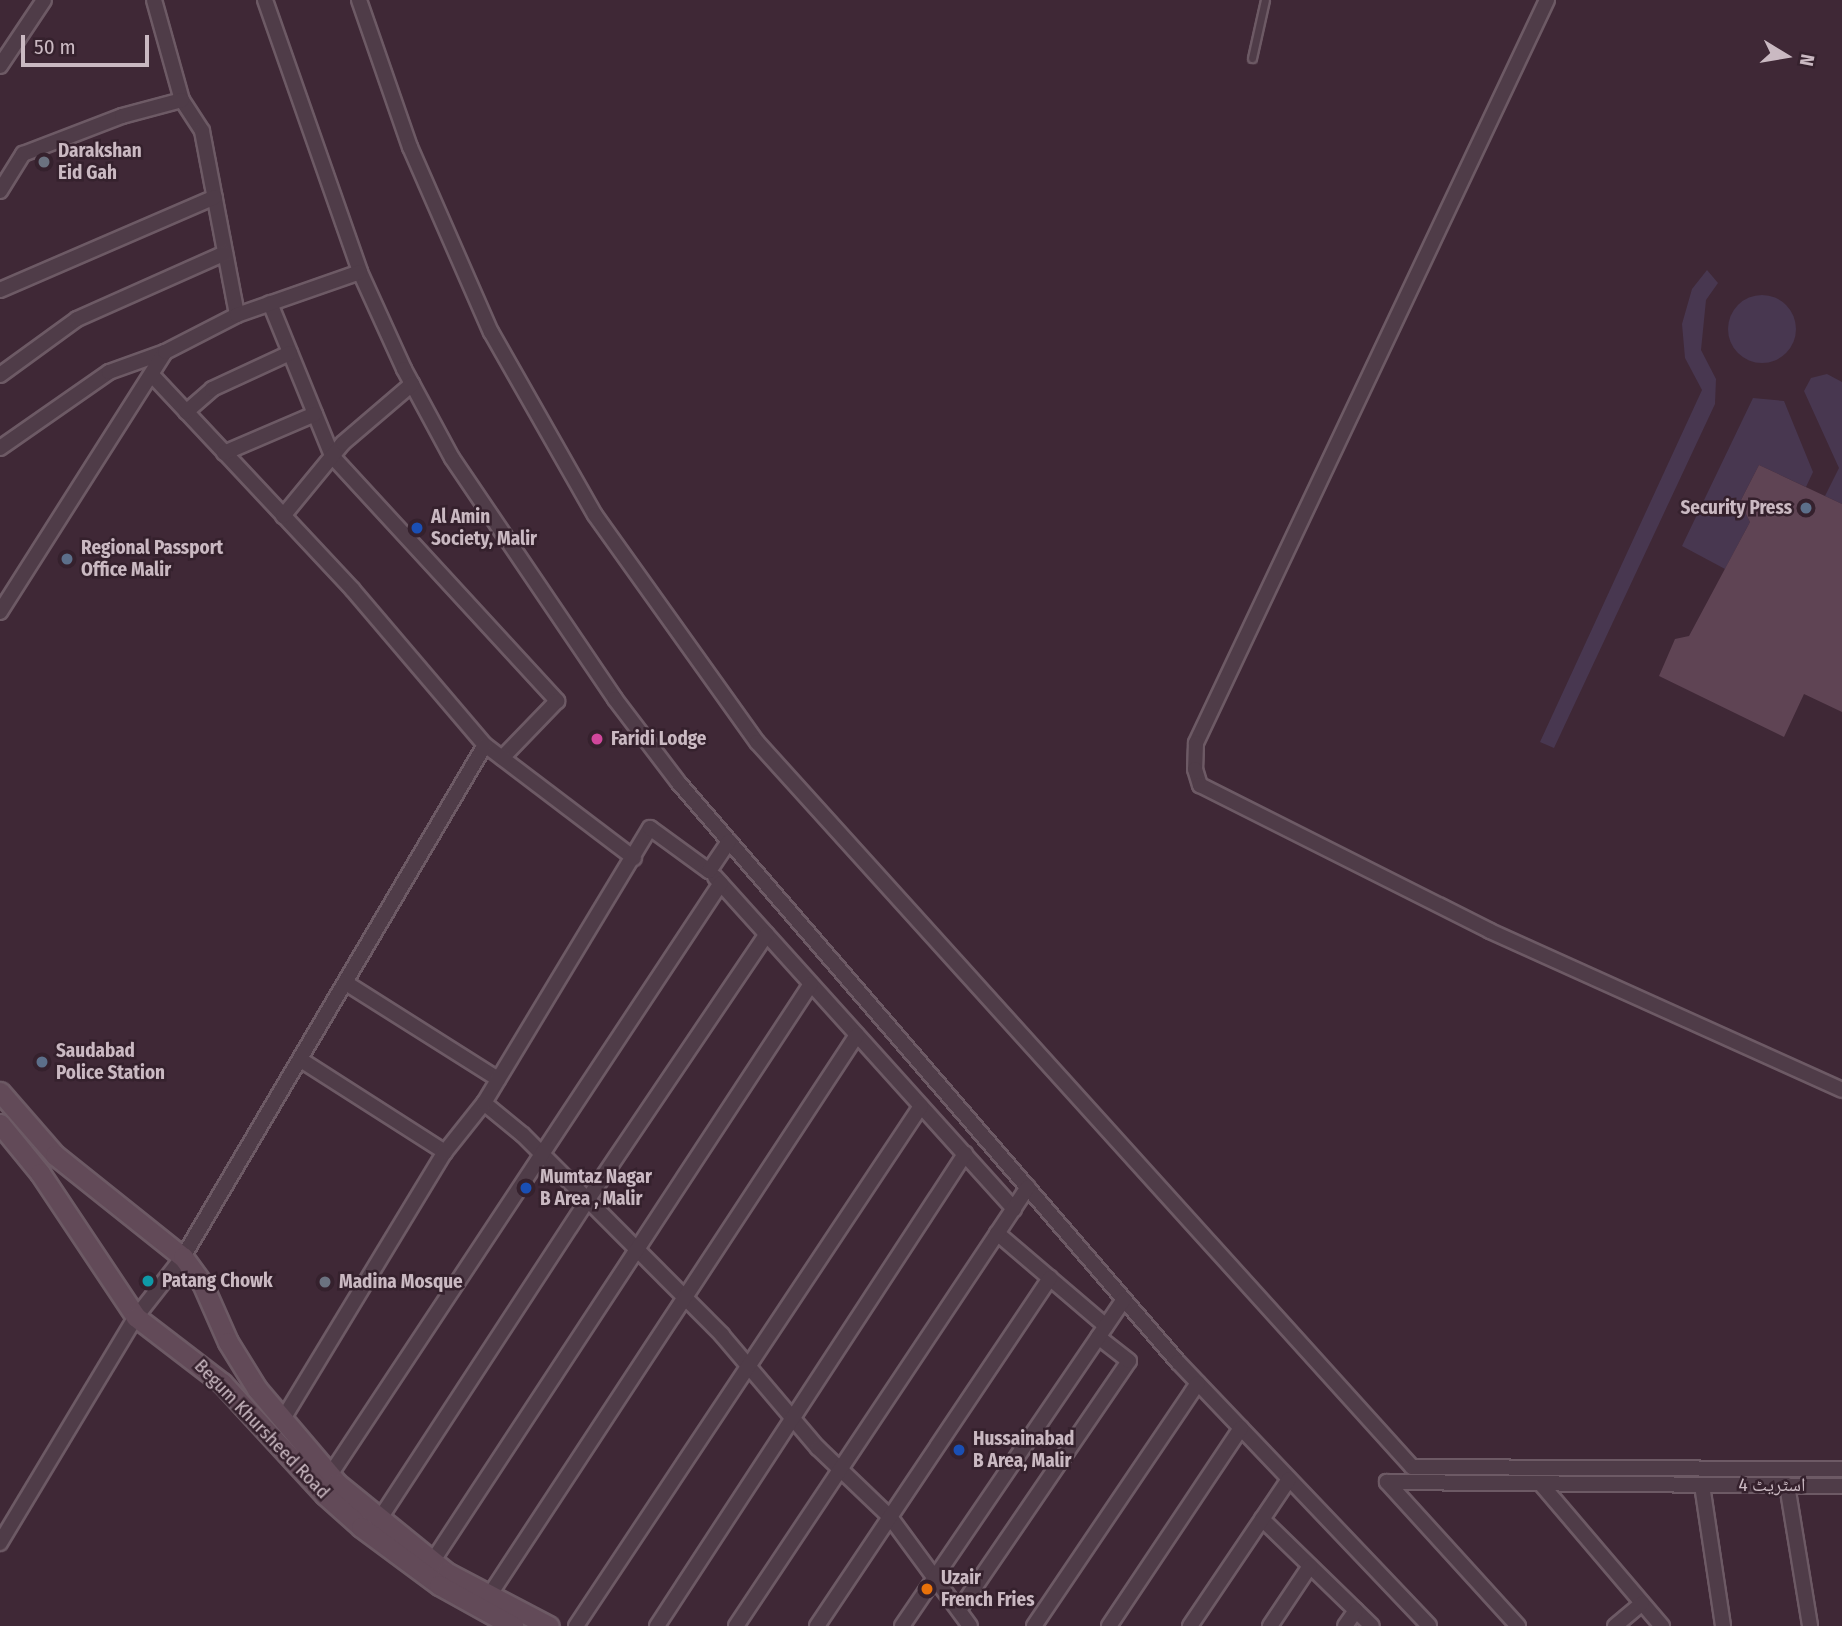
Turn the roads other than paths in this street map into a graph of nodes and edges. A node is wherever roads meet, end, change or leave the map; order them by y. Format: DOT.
graph roads {
  1 [pos="44,0"];
  2 [pos="154,0"];
  3 [pos="265,0"];
  4 [pos="359,0"];
  5 [pos="1265,0"];
  6 [pos="1547,0"];
  7 [pos="1252,58"];
  8 [pos="1,61"];
  9 [pos="182,100"];
  10 [pos="0,191"];
  11 [pos="215,197"];
  12 [pos="225,253"];
  13 [pos="360,272"];
  14 [pos="0,290"];
  15 [pos="270,303"];
  16 [pos="237,315"];
  17 [pos="165,352"];
  18 [pos="290,352"];
  19 [pos="0,375"];
  20 [pos="152,375"];
  21 [pos="412,384"];
  22 [pos="186,412"];
  23 [pos="315,414"];
  24 [pos="0,448"];
  25 [pos="224,453"];
  26 [pos="332,456"];
  27 [pos="283,516"];
  28 [pos="0,612"];
  29 [pos="485,745"];
  30 [pos="502,758"];
  31 [pos="729,841"];
  32 [pos="634,858"];
  33 [pos="709,871"];
  34 [pos="721,883"];
  35 [pos="767,934"];
  36 [pos="346,983"];
  37 [pos="811,984"];
  38 [pos="858,1035"];
  39 [pos="301,1060"];
  40 [pos="498,1079"];
  41 [pos="1842,1090"];
  42 [pos="0,1092"];
  43 [pos="484,1103"];
  44 [pos="921,1106"];
  45 [pos="0,1124"];
  46 [pos="445,1152"];
  47 [pos="541,1154"];
  48 [pos="965,1154"];
  49 [pos="1028,1187"];
  50 [pos="586,1202"];
  51 [pos="1014,1209"];
  52 [pos="997,1233"];
  53 [pos="635,1251"];
  54 [pos="183,1257"];
  55 [pos="1050,1279"];
  56 [pos="687,1299"];
  57 [pos="1124,1299"];
  58 [pos="136,1317"];
  59 [pos="1102,1332"];
  60 [pos="746,1368"];
  61 [pos="1198,1383"];
  62 [pos="283,1419"];
  63 [pos="794,1419"];
  64 [pos="1241,1428"];
  65 [pos="1842,1469"];
  66 [pos="839,1470"];
  67 [pos="330,1475"];
  68 [pos="1289,1479"];
  69 [pos="1541,1484"];
  70 [pos="1702,1485"];
  71 [pos="1787,1485"];
  72 [pos="1842,1486"];
  73 [pos="890,1517"];
  74 [pos="1262,1519"];
  75 [pos="379,1520"];
  76 [pos="0,1543"];
  77 [pos="432,1562"];
  78 [pos="1310,1566"];
  79 [pos="935,1575"];
  80 [pos="489,1596"];
  81 [pos="1642,1603"];
  82 [pos="959,1610"];
  83 [pos="1356,1610"];
  84 [pos="513,1626"];
  85 [pos="550,1626"];
  86 [pos="576,1626"];
  87 [pos="657,1626"];
  88 [pos="736,1626"];
  89 [pos="817,1626"];
  90 [pos="902,1626"];
  91 [pos="970,1626"];
  92 [pos="1034,1626"];
  93 [pos="1109,1626"];
  94 [pos="1190,1626"];
  95 [pos="1270,1626"];
  96 [pos="1345,1626"];
  97 [pos="1372,1626"];
  98 [pos="1429,1626"];
  99 [pos="1518,1626"];
  100 [pos="1615,1626"];
  101 [pos="1662,1626"];
  102 [pos="1723,1626"];
  103 [pos="1810,1626"];
  1 -- 8 [label="street"];
  2 -- 9 [label="street"];
  3 -- 13 [label="street"];
  4 -- 65 [label="street"];
  5 -- 7 [label="lane"];
  6 -- 41 [label="street"];
  9 -- 10 [label="street"];
  9 -- 11 [label="street"];
  11 -- 12 [label="street"];
  11 -- 14 [label="street"];
  12 -- 16 [label="street"];
  12 -- 19 [label="street"];
  13 -- 15 [label="street"];
  13 -- 21 [label="street"];
  15 -- 16 [label="street"];
  15 -- 18 [label="street"];
  16 -- 17 [label="street"];
  17 -- 20 [label="street"];
  17 -- 24 [label="street"];
  18 -- 22 [label="street"];
  18 -- 23 [label="street"];
  20 -- 22 [label="street"];
  20 -- 28 [label="street"];
  21 -- 26 [label="street"];
  21 -- 31 [label="street"];
  22 -- 25 [label="street"];
  23 -- 25 [label="street"];
  23 -- 26 [label="street"];
  25 -- 27 [label="street"];
  26 -- 27 [label="street"];
  26 -- 30 [label="street"];
  27 -- 29 [label="street"];
  29 -- 30 [label="street"];
  29 -- 36 [label="street"];
  30 -- 32 [label="street"];
  31 -- 33 [label="street"];
  31 -- 49 [label="street"];
  32 -- 33 [label="street"];
  32 -- 40 [label="street"];
  33 -- 34 [label="street"];
  34 -- 35 [label="street"];
  34 -- 47 [label="street"];
  35 -- 37 [label="street"];
  35 -- 50 [label="street"];
  36 -- 39 [label="street"];
  36 -- 40 [label="street"];
  37 -- 38 [label="street"];
  37 -- 53 [label="street"];
  38 -- 44 [label="street"];
  38 -- 56 [label="street"];
  39 -- 46 [label="street"];
  39 -- 54 [label="street"];
  40 -- 43 [label="street"];
  42 -- 54 [label="main road, Begum Khursheed Road"];
  43 -- 46 [label="street"];
  43 -- 47 [label="street"];
  44 -- 48 [label="street"];
  44 -- 60 [label="street"];
  45 -- 58 [label="main road, Begum Khursheed Road"];
  46 -- 62 [label="street"];
  47 -- 50 [label="street"];
  47 -- 67 [label="street"];
  48 -- 51 [label="street"];
  48 -- 63 [label="street"];
  49 -- 51 [label="street"];
  49 -- 57 [label="street"];
  50 -- 53 [label="street"];
  50 -- 75 [label="street"];
  51 -- 52 [label="street"];
  52 -- 55 [label="street"];
  52 -- 66 [label="street"];
  53 -- 56 [label="street"];
  53 -- 77 [label="street"];
  54 -- 58 [label="street"];
  54 -- 62 [label="main road, Begum Khursheed Road"];
  55 -- 59 [label="street"];
  55 -- 73 [label="street"];
  56 -- 60 [label="street"];
  56 -- 80 [label="street"];
  57 -- 59 [label="street"];
  57 -- 61 [label="street"];
  58 -- 76 [label="street"];
  58 -- 84 [label="main road, Begum Khursheed Road"];
  59 -- 79 [label="street"];
  59 -- 82 [label="street"];
  60 -- 63 [label="street"];
  60 -- 86 [label="street"];
  61 -- 64 [label="street"];
  61 -- 92 [label="street"];
  62 -- 67 [label="main road, Begum Khursheed Road"];
  63 -- 66 [label="street"];
  63 -- 87 [label="street"];
  64 -- 68 [label="street"];
  64 -- 93 [label="street"];
  66 -- 73 [label="street"];
  66 -- 88 [label="street"];
  67 -- 75 [label="main road, Begum Khursheed Road"];
  68 -- 74 [label="street"];
  68 -- 98 [label="street"];
  69 -- 70 [label="street, اسٹریٹ 4"];
  69 -- 81 [label="street"];
  69 -- 99 [label="street, اسٹریٹ 4"];
  70 -- 71 [label="street, اسٹریٹ 4"];
  70 -- 102 [label="street"];
  71 -- 72 [label="street, اسٹریٹ 4"];
  71 -- 103 [label="street"];
  73 -- 79 [label="street"];
  73 -- 89 [label="street"];
  74 -- 78 [label="street"];
  74 -- 94 [label="street"];
  75 -- 77 [label="main road, Begum Khursheed Road"];
  77 -- 80 [label="main road, Begum Khursheed Road"];
  78 -- 83 [label="street"];
  78 -- 95 [label="street"];
  79 -- 82 [label="street"];
  79 -- 90 [label="street"];
  80 -- 85 [label="main road, Begum Khursheed Road"];
  81 -- 100 [label="street"];
  81 -- 101 [label="street"];
  82 -- 91 [label="street"];
  83 -- 96 [label="street"];
  83 -- 97 [label="street"];
}
